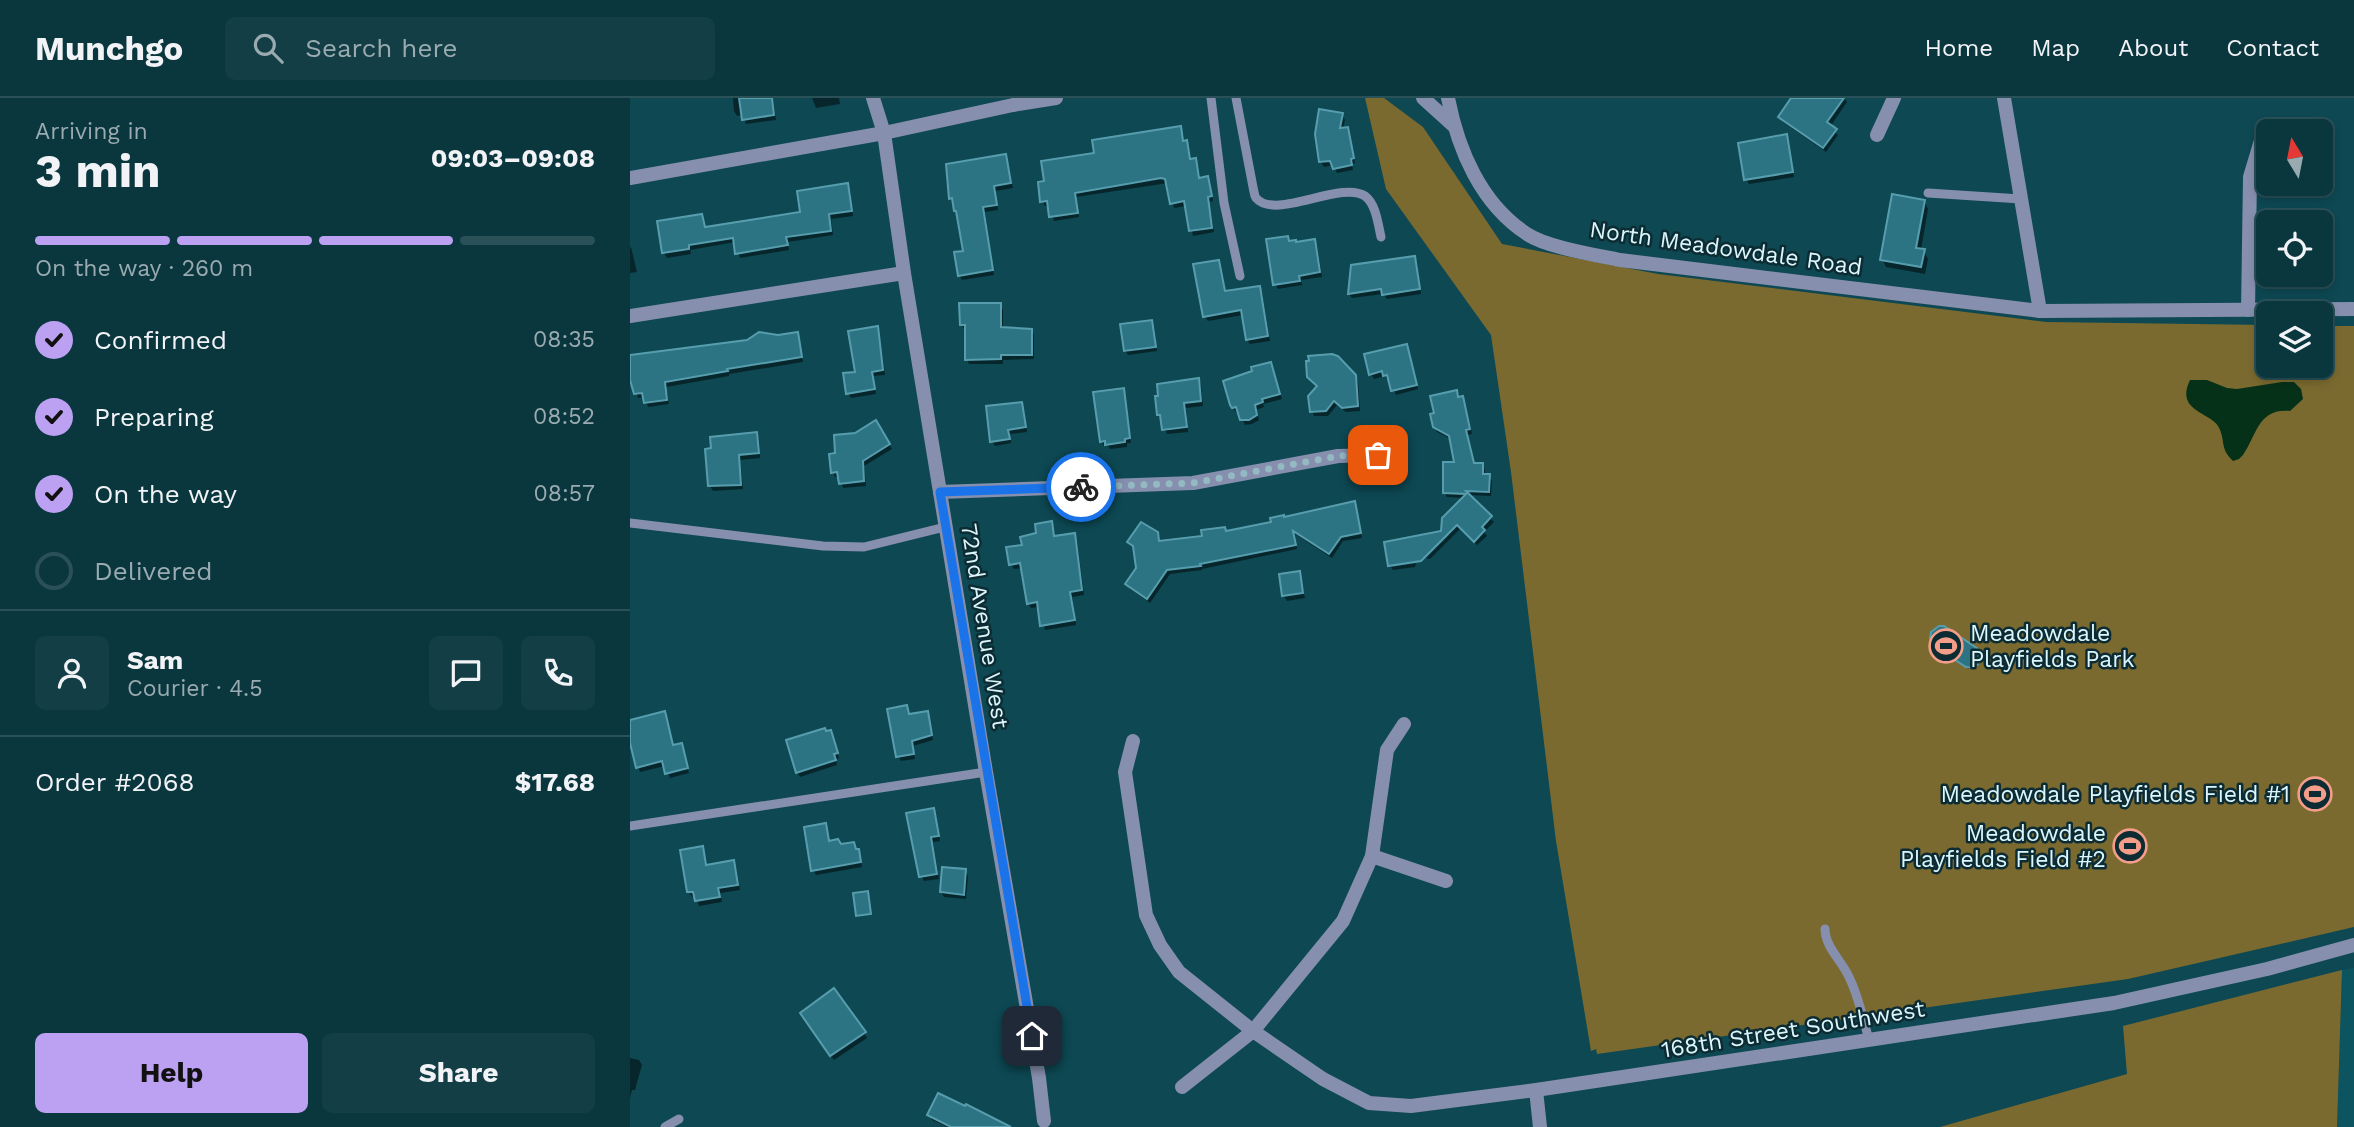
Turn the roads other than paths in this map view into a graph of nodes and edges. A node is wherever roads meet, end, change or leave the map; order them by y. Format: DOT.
graph roads {
  1 [pos="873,98"];
  2 [pos="1056,98"];
  3 [pos="1210,98"];
  4 [pos="1236,98"];
  5 [pos="1423,98"];
  6 [pos="1448,98"];
  7 [pos="1894,98"];
  8 [pos="2004,98"];
  9 [pos="1012,102"];
  10 [pos="1454,126"];
  11 [pos="884,134"];
  12 [pos="1877,135"];
  13 [pos="2256,157"];
  14 [pos="630,178"];
  15 [pos="1928,193"];
  16 [pos="2021,199"];
  17 [pos="1381,237"];
  18 [pos="904,273"];
  19 [pos="1240,276"];
  20 [pos="2354,309"];
  21 [pos="2248,310"];
  22 [pos="2040,311"];
  23 [pos="630,316"];
  24 [pos="1378,455"];
  25 [pos="940,492"];
  26 [pos="630,523"];
  27 [pos="946,527"];
  28 [pos="1404,724"];
  29 [pos="1133,741"];
  30 [pos="986,772"];
  31 [pos="630,826"];
  32 [pos="1372,856"];
  33 [pos="1446,881"];
  34 [pos="1825,929"];
  35 [pos="2354,945"];
  36 [pos="1253,1031"];
  37 [pos="1869,1040"];
  38 [pos="1182,1087"];
  39 [pos="1536,1090"];
  40 [pos="679,1119"];
  41 [pos="1044,1121"];
  42 [pos="665,1127"];
  43 [pos="1540,1127"];
  1 -- 11 [label="street, 72nd Avenue West"];
  2 -- 9 [label="street"];
  3 -- 19 [label="lane"];
  4 -- 17 [label="lane"];
  5 -- 10 [label="street"];
  6 -- 10 [label="street, North Meadowdale Road"];
  7 -- 12 [label="street"];
  8 -- 16 [label="street"];
  9 -- 11 [label="street"];
  10 -- 22 [label="street, North Meadowdale Road"];
  11 -- 14 [label="street"];
  11 -- 18 [label="street, 72nd Avenue West"];
  13 -- 21 [label="street"];
  15 -- 16 [label="lane"];
  16 -- 22 [label="street"];
  18 -- 23 [label="street"];
  18 -- 25 [label="street, 72nd Avenue West"];
  20 -- 21 [label="street, North Meadowdale Road"];
  21 -- 22 [label="street, North Meadowdale Road"];
  24 -- 25 [label="street"];
  25 -- 27 [label="street, 72nd Avenue West"];
  26 -- 27 [label="lane"];
  27 -- 30 [label="street, 72nd Avenue West"];
  28 -- 32 [label="street"];
  29 -- 36 [label="street, 168th Street Southwest"];
  30 -- 31 [label="lane"];
  30 -- 41 [label="street, 72nd Avenue West"];
  32 -- 33 [label="street"];
  32 -- 36 [label="street"];
  34 -- 37 [label="lane"];
  35 -- 37 [label="street, 168th Street Southwest"];
  36 -- 38 [label="street"];
  36 -- 39 [label="street, 168th Street Southwest"];
  37 -- 39 [label="street, 168th Street Southwest"];
  39 -- 43 [label="street"];
  40 -- 42 [label="lane"];
}
